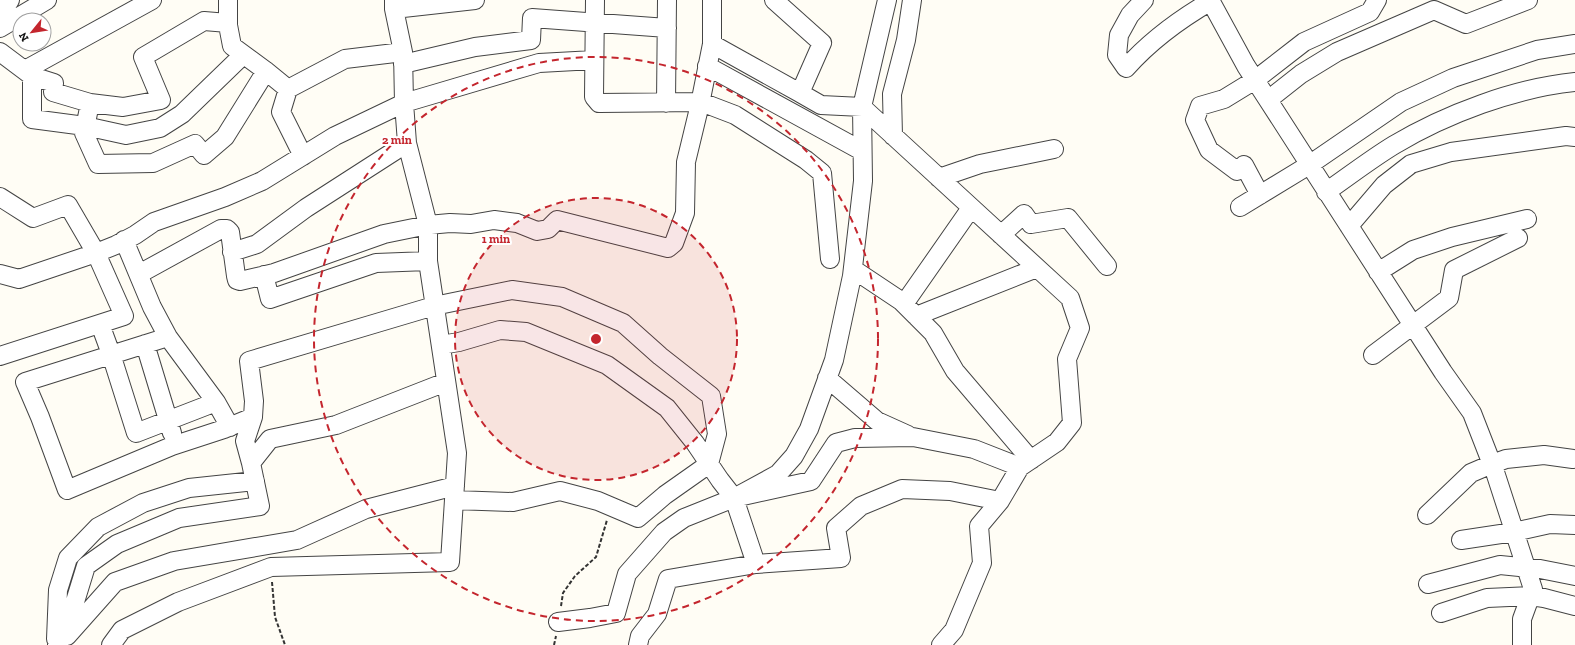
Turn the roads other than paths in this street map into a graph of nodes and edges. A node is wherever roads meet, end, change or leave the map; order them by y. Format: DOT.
graph roads {
  1 [pos="10,0"];
  2 [pos="47,0"];
  3 [pos="152,0"];
  4 [pos="228,0"];
  5 [pos="475,0"];
  6 [pos="595,0"];
  7 [pos="668,0"];
  8 [pos="712,0"];
  9 [pos="774,0"];
  10 [pos="887,0"];
  11 [pos="912,0"];
  12 [pos="1144,0"];
  13 [pos="1215,0"];
  14 [pos="1377,0"];
  15 [pos="1528,0"];
  16 [pos="394,5"];
  17 [pos="0,16"];
  18 [pos="595,22"];
  19 [pos="228,23"];
  20 [pos="0,28"];
  21 [pos="667,28"];
  22 [pos="712,44"];
  23 [pos="1575,44"];
  24 [pos="0,52"];
  25 [pos="243,55"];
  26 [pos="403,58"];
  27 [pos="594,60"];
  28 [pos="707,66"];
  29 [pos="266,71"];
  30 [pos="28,73"];
  31 [pos="1255,80"];
  32 [pos="1575,82"];
  33 [pos="288,89"];
  34 [pos="800,93"];
  35 [pos="1268,100"];
  36 [pos="404,102"];
  37 [pos="700,102"];
  38 [pos="90,103"];
  39 [pos="666,103"];
  40 [pos="862,107"];
  41 [pos="85,126"];
  42 [pos="893,136"];
  43 [pos="1575,136"];
  44 [pos="407,143"];
  45 [pos="1054,149"];
  46 [pos="862,151"];
  47 [pos="303,156"];
  48 [pos="1309,165"];
  49 [pos="939,178"];
  50 [pos="1326,192"];
  51 [pos="1260,195"];
  52 [pos="0,197"];
  53 [pos="1240,207"];
  54 [pos="971,208"];
  55 [pos="1527,219"];
  56 [pos="428,225"];
  57 [pos="1348,226"];
  58 [pos="1001,235"];
  59 [pos="1518,238"];
  60 [pos="124,240"];
  61 [pos="232,252"];
  62 [pos="96,253"];
  63 [pos="830,260"];
  64 [pos="428,261"];
  65 [pos="1107,266"];
  66 [pos="1037,268"];
  67 [pos="852,269"];
  68 [pos="1378,272"];
  69 [pos="0,274"];
  70 [pos="139,274"];
  71 [pos="264,275"];
  72 [pos="434,306"];
  73 [pos="910,310"];
  74 [pos="100,324"];
  75 [pos="1413,326"];
  76 [pos="168,337"];
  77 [pos="145,344"];
  78 [pos="441,345"];
  79 [pos="111,354"];
  80 [pos="1373,355"];
  81 [pos="0,356"];
  82 [pos="827,378"];
  83 [pos="446,382"];
  84 [pos="216,402"];
  85 [pos="252,416"];
  86 [pos="168,421"];
  87 [pos="230,427"];
  88 [pos="913,437"];
  89 [pos="176,445"];
  90 [pos="1572,459"];
  91 [pos="1025,463"];
  92 [pos="709,464"];
  93 [pos="1492,464"];
  94 [pos="253,472"];
  95 [pos="454,493"];
  96 [pos="734,498"];
  97 [pos="1000,501"];
  98 [pos="1427,515"];
  99 [pos="1575,525"];
  100 [pos="1514,532"];
  101 [pos="1462,540"];
  102 [pos="756,564"];
  103 [pos="1526,568"];
  104 [pos="1575,576"];
  105 [pos="1428,584"];
  106 [pos="1530,596"];
  107 [pos="1575,606"];
  108 [pos="1441,613"];
  109 [pos="558,622"];
  110 [pos="57,645"];
  111 [pos="111,645"];
  112 [pos="638,645"];
  113 [pos="941,645"];
  114 [pos="1522,645"];
  1 -- 17 [label="street"];
  2 -- 20 [label="street"];
  3 -- 30 [label="street"];
  4 -- 19 [label="street"];
  5 -- 16 [label="street"];
  6 -- 18 [label="street"];
  7 -- 21 [label="street"];
  8 -- 22 [label="street"];
  9 -- 34 [label="street"];
  10 -- 40 [label="street"];
  11 -- 42 [label="street"];
  12 -- 13 [label="street"];
  13 -- 31 [label="street"];
  14 -- 31 [label="street"];
  15 -- 35 [label="street"];
  16 -- 26 [label="street"];
  18 -- 21 [label="street"];
  18 -- 26 [label="street"];
  18 -- 27 [label="street"];
  19 -- 25 [label="street"];
  19 -- 38 [label="street"];
  21 -- 39 [label="street"];
  22 -- 28 [label="street"];
  22 -- 34 [label="street"];
  23 -- 48 [label="street"];
  24 -- 30 [label="street"];
  25 -- 29 [label="street"];
  25 -- 41 [label="street"];
  26 -- 33 [label="street"];
  26 -- 36 [label="street"];
  27 -- 36 [label="street"];
  27 -- 39 [label="street"];
  28 -- 37 [label="street"];
  28 -- 46 [label="street"];
  29 -- 33 [label="street"];
  29 -- 41 [label="street"];
  30 -- 38 [label="street"];
  30 -- 41 [label="street"];
  31 -- 35 [label="street"];
  31 -- 51 [label="street"];
  32 -- 50 [label="street"];
  33 -- 47 [label="street"];
  34 -- 40 [label="street"];
  35 -- 48 [label="street"];
  36 -- 44 [label="street"];
  36 -- 47 [label="street"];
  37 -- 39 [label="street"];
  37 -- 56 [label="street"];
  37 -- 63 [label="street"];
  38 -- 41 [label="street"];
  40 -- 42 [label="street"];
  40 -- 46 [label="street"];
  42 -- 49 [label="street"];
  43 -- 57 [label="street"];
  44 -- 56 [label="street"];
  44 -- 61 [label="street"];
  45 -- 49 [label="street"];
  46 -- 67 [label="street"];
  47 -- 60 [label="street"];
  48 -- 50 [label="street"];
  48 -- 51 [label="street"];
  49 -- 54 [label="street"];
  50 -- 57 [label="street"];
  51 -- 53 [label="street"];
  52 -- 62 [label="street"];
  54 -- 58 [label="street"];
  54 -- 73 [label="street"];
  55 -- 68 [label="street"];
  56 -- 64 [label="street"];
  56 -- 71 [label="street"];
  57 -- 68 [label="street"];
  58 -- 65 [label="street"];
  58 -- 66 [label="street"];
  59 -- 75 [label="street"];
  60 -- 62 [label="street"];
  60 -- 70 [label="street"];
  61 -- 70 [label="street"];
  61 -- 71 [label="street"];
  62 -- 69 [label="street"];
  62 -- 74 [label="street"];
  64 -- 71 [label="street"];
  64 -- 72 [label="street"];
  66 -- 73 [label="street"];
  66 -- 91 [label="street"];
  67 -- 73 [label="street"];
  67 -- 82 [label="street"];
  68 -- 75 [label="street"];
  70 -- 76 [label="street"];
  72 -- 78 [label="street"];
  72 -- 85 [label="street"];
  72 -- 92 [label="street"];
  73 -- 91 [label="street"];
  74 -- 79 [label="street"];
  74 -- 81 [label="street"];
  75 -- 80 [label="street"];
  75 -- 93 [label="street"];
  76 -- 77 [label="street"];
  76 -- 84 [label="street"];
  77 -- 79 [label="street"];
  77 -- 86 [label="street"];
  78 -- 83 [label="street"];
  78 -- 92 [label="street"];
  79 -- 86 [label="street"];
  79 -- 89 [label="street"];
  82 -- 88 [label="street"];
  82 -- 96 [label="street"];
  83 -- 94 [label="street"];
  83 -- 95 [label="street"];
  84 -- 86 [label="street"];
  84 -- 87 [label="street"];
  85 -- 87 [label="street"];
  85 -- 94 [label="street"];
  86 -- 89 [label="street"];
  87 -- 89 [label="street"];
  88 -- 91 [label="street"];
  88 -- 96 [label="street"];
  90 -- 93 [label="street"];
  91 -- 97 [label="street"];
  92 -- 95 [label="street"];
  92 -- 96 [label="street"];
  93 -- 98 [label="street"];
  93 -- 100 [label="street"];
  94 -- 110 [label="street"];
  94 -- 110 [label="street"];
  95 -- 110 [label="street"];
  95 -- 111 [label="street"];
  96 -- 102 [label="street"];
  96 -- 109 [label="street"];
  97 -- 102 [label="street"];
  97 -- 113 [label="street"];
  99 -- 100 [label="street"];
  100 -- 101 [label="street"];
  100 -- 103 [label="street"];
  102 -- 112 [label="street"];
  103 -- 104 [label="street"];
  103 -- 105 [label="street"];
  103 -- 106 [label="street"];
  106 -- 107 [label="street"];
  106 -- 108 [label="street"];
  106 -- 114 [label="street"];
}
